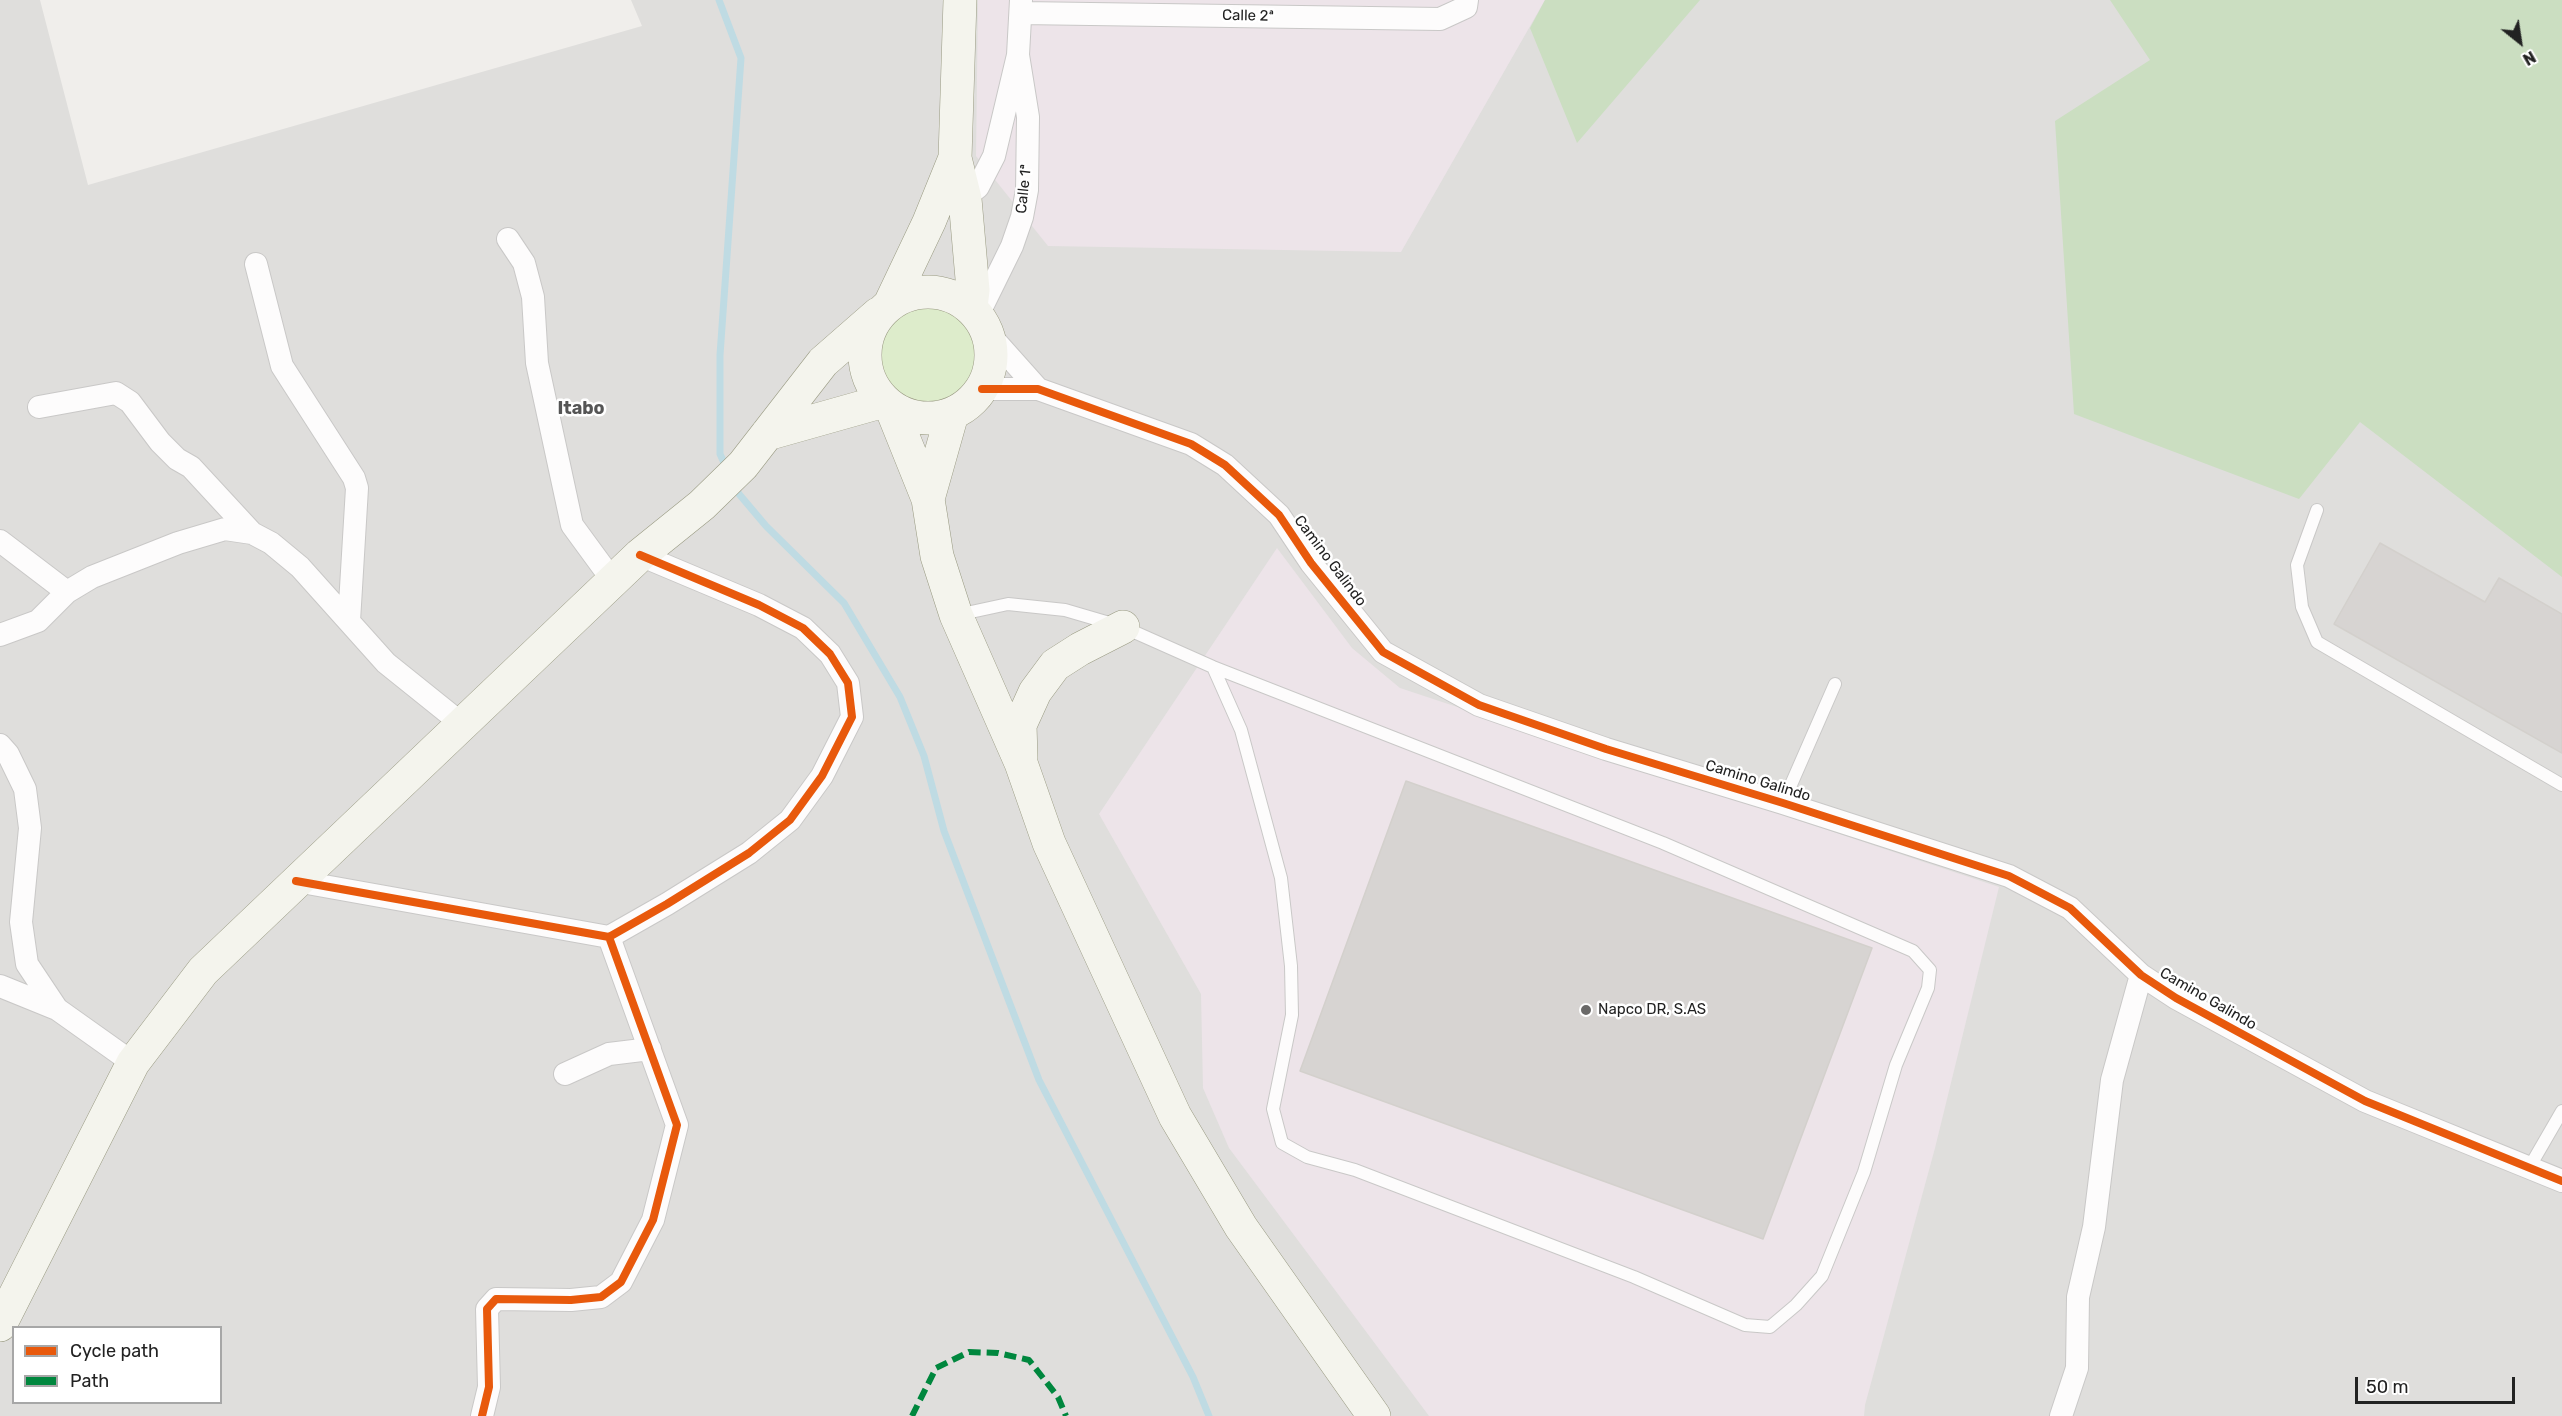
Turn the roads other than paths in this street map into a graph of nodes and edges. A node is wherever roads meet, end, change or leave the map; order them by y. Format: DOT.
graph roads {
  1 [pos="960,0"];
  2 [pos="1467,0"];
  3 [pos="1021,7"];
  4 [pos="1018,55"];
  5 [pos="955,158"];
  6 [pos="965,199"];
  7 [pos="929,222"];
  8 [pos="508,239"];
  9 [pos="256,264"];
  10 [pos="884,309"];
  11 [pos="979,318"];
  12 [pos="982,389"];
  13 [pos="1038,389"];
  14 [pos="887,404"];
  15 [pos="39,407"];
  16 [pos="952,414"];
  17 [pos="767,434"];
  18 [pos="928,499"];
  19 [pos="2317,510"];
  20 [pos="252,533"];
  21 [pos="0,541"];
  22 [pos="640,555"];
  23 [pos="613,581"];
  24 [pos="67,592"];
  25 [pos="956,615"];
  26 [pos="349,621"];
  27 [pos="1123,627"];
  28 [pos="0,635"];
  29 [pos="1213,667"];
  30 [pos="1835,684"];
  31 [pos="462,724"];
  32 [pos="0,745"];
  33 [pos="1021,763"];
  34 [pos="2562,785"];
  35 [pos="1783,803"];
  36 [pos="296,881"];
  37 [pos="609,937"];
  38 [pos="2141,975"];
  39 [pos="0,986"];
  40 [pos="57,1009"];
  41 [pos="650,1049"];
  42 [pos="133,1063"];
  43 [pos="565,1074"];
  44 [pos="2562,1111"];
  45 [pos="2529,1168"];
  46 [pos="2562,1181"];
  47 [pos="0,1325"];
  48 [pos="482,1416"];
  49 [pos="1374,1416"];
  50 [pos="2061,1416"];
  1 -- 5 [label="main road"];
  2 -- 3 [label="street, Calle 2ª"];
  3 -- 4 [label="street, Calle 1ª"];
  4 -- 6 [label="street, Calle 1ª"];
  4 -- 11 [label="street, Calle 1ª"];
  5 -- 6 [label="main road"];
  5 -- 7 [label="main road"];
  6 -- 7 [label="street, Calle 1ª"];
  6 -- 11 [label="main road"];
  7 -- 10 [label="main road"];
  8 -- 23 [label="street"];
  9 -- 26 [label="street"];
  10 -- 11 [label="main road"];
  10 -- 14 [label="main road"];
  10 -- 17 [label="main road"];
  11 -- 12 [label="main road"];
  11 -- 13 [label="street, Camino Galindo"];
  12 -- 13 [label="street, Camino Galindo"];
  12 -- 16 [label="main road"];
  13 -- 35 [label="street, Camino Galindo"];
  14 -- 16 [label="main road"];
  14 -- 17 [label="main road"];
  14 -- 18 [label="main road"];
  15 -- 20 [label="street"];
  16 -- 18 [label="main road"];
  17 -- 22 [label="main road"];
  18 -- 25 [label="main road"];
  19 -- 34 [label="lane"];
  20 -- 24 [label="street"];
  20 -- 26 [label="street"];
  21 -- 24 [label="street"];
  22 -- 23 [label="main road"];
  22 -- 37 [label="street"];
  23 -- 31 [label="main road"];
  24 -- 28 [label="street"];
  25 -- 27 [label="lane"];
  25 -- 33 [label="main road"];
  26 -- 31 [label="street"];
  27 -- 29 [label="lane"];
  27 -- 33 [label="main road"];
  29 -- 29 [label="lane"];
  30 -- 35 [label="lane"];
  31 -- 36 [label="main road"];
  32 -- 40 [label="street"];
  33 -- 49 [label="main road"];
  35 -- 38 [label="street, Camino Galindo"];
  36 -- 37 [label="street"];
  36 -- 42 [label="main road"];
  37 -- 41 [label="street"];
  38 -- 45 [label="street, Camino Galindo"];
  38 -- 50 [label="street"];
  39 -- 40 [label="street"];
  40 -- 42 [label="street"];
  41 -- 43 [label="street"];
  41 -- 48 [label="street"];
  42 -- 47 [label="main road"];
  44 -- 45 [label="lane"];
  45 -- 46 [label="street, Camino Galindo"];
}
